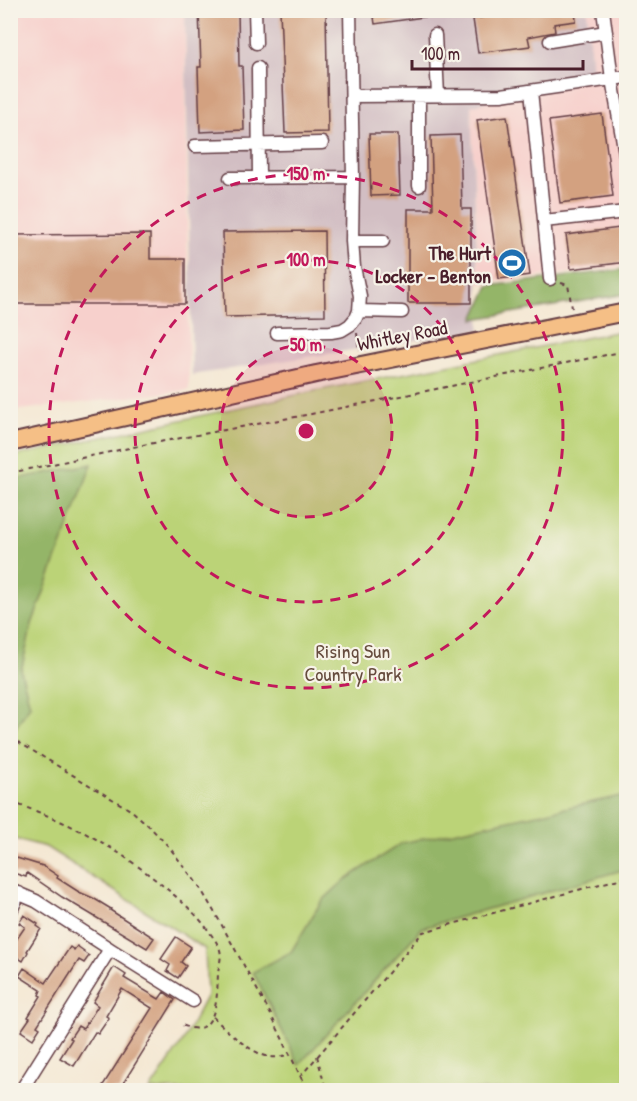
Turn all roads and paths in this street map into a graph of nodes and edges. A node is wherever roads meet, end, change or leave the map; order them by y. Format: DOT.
graph roads {
  1 [pos="255,10"];
  2 [pos="350,10"];
  3 [pos="603,10"];
  4 [pos="606,32"];
  5 [pos="435,35"];
  6 [pos="550,41"];
  7 [pos="256,43"];
  8 [pos="258,68"];
  9 [pos="627,77"];
  10 [pos="612,79"];
  11 [pos="531,91"];
  12 [pos="438,95"];
  13 [pos="352,96"];
  14 [pos="419,96"];
  15 [pos="322,143"];
  16 [pos="259,145"];
  17 [pos="195,146"];
  18 [pos="627,159"];
  19 [pos="353,177"];
  20 [pos="230,178"];
  21 [pos="259,178"];
  22 [pos="419,186"];
  23 [pos="627,212"];
  24 [pos="544,220"];
  25 [pos="352,241"];
  26 [pos="383,241"];
  27 [pos="550,279"];
  28 [pos="573,310"];
  29 [pos="402,312"];
  30 [pos="627,312"];
  31 [pos="358,314"];
  32 [pos="277,333"];
  33 [pos="627,351"];
  34 [pos="360,357"];
  35 [pos="10,442"];
  36 [pos="10,473"];
  37 [pos="10,737"];
  38 [pos="10,802"];
  39 [pos="627,877"];
  40 [pos="15,891"];
  41 [pos="10,913"];
  42 [pos="110,949"];
  43 [pos="193,1001"];
  44 [pos="213,1017"];
  45 [pos="180,1024"];
  46 [pos="290,1054"];
  47 [pos="317,1056"];
  48 [pos="300,1077"];
  49 [pos="304,1086"];
  50 [pos="18,1087"];
  51 [pos="302,1090"];
  52 [pos="307,1090"];
  53 [pos="326,1090"];
  1 -- 7 [label="street"];
  2 -- 13 [label="street"];
  3 -- 4 [label="street"];
  4 -- 6 [label="street"];
  4 -- 10 [label="street"];
  5 -- 12 [label="street"];
  8 -- 16 [label="street"];
  9 -- 10 [label="street"];
  10 -- 11 [label="street"];
  10 -- 18 [label="street"];
  11 -- 12 [label="street"];
  11 -- 24 [label="street"];
  12 -- 14 [label="street"];
  13 -- 14 [label="street"];
  13 -- 19 [label="street"];
  14 -- 22 [label="street"];
  15 -- 16 [label="street"];
  16 -- 17 [label="street"];
  16 -- 21 [label="street"];
  19 -- 21 [label="street"];
  19 -- 25 [label="street"];
  20 -- 21 [label="street"];
  23 -- 24 [label="street"];
  24 -- 27 [label="street"];
  25 -- 26 [label="street"];
  25 -- 31 [label="street"];
  27 -- 28 [label="path"];
  29 -- 31 [label="street"];
  30 -- 35 [label="main road, Whitley Road"];
  31 -- 32 [label="street"];
  31 -- 34 [label="path"];
  33 -- 36 [label="path"];
  37 -- 46 [label="path"];
  38 -- 44 [label="path"];
  39 -- 47 [label="path"];
  40 -- 41 [label="street"];
  40 -- 42 [label="street"];
  42 -- 43 [label="street"];
  42 -- 50 [label="street"];
  44 -- 45 [label="path"];
  44 -- 46 [label="path"];
  46 -- 48 [label="path"];
  47 -- 48 [label="path"];
  47 -- 53 [label="path"];
  48 -- 49 [label="path"];
  49 -- 51 [label="path"];
  49 -- 52 [label="path"];
}
